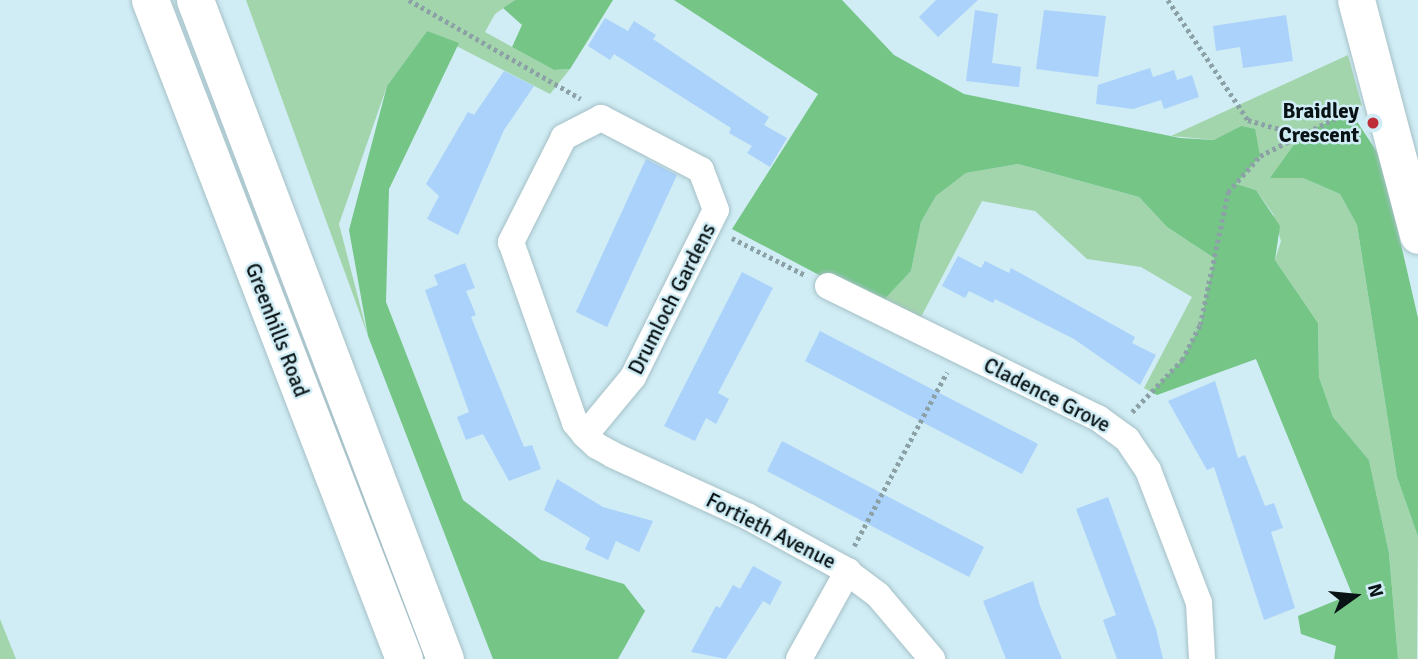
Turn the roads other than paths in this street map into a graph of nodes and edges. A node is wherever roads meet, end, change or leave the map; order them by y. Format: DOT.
graph roads {
  1 [pos="150,0"];
  2 [pos="195,0"];
  3 [pos="1356,0"];
  4 [pos="1418,235"];
  5 [pos="828,286"];
  6 [pos="585,435"];
  7 [pos="845,570"];
  8 [pos="404,659"];
  9 [pos="445,659"];
  10 [pos="799,659"];
  11 [pos="932,659"];
  12 [pos="1202,659"];
  1 -- 8 [label="street, Greenhills Road"];
  2 -- 9 [label="street, Greenhills Road"];
  3 -- 4 [label="street"];
  5 -- 12 [label="street, Cladence Grove"];
  6 -- 6 [label="street, Drumloch Gardens"];
  6 -- 7 [label="street, Fortieth Avenue"];
  7 -- 10 [label="street"];
  7 -- 11 [label="street, Fortieth Avenue"];
}
